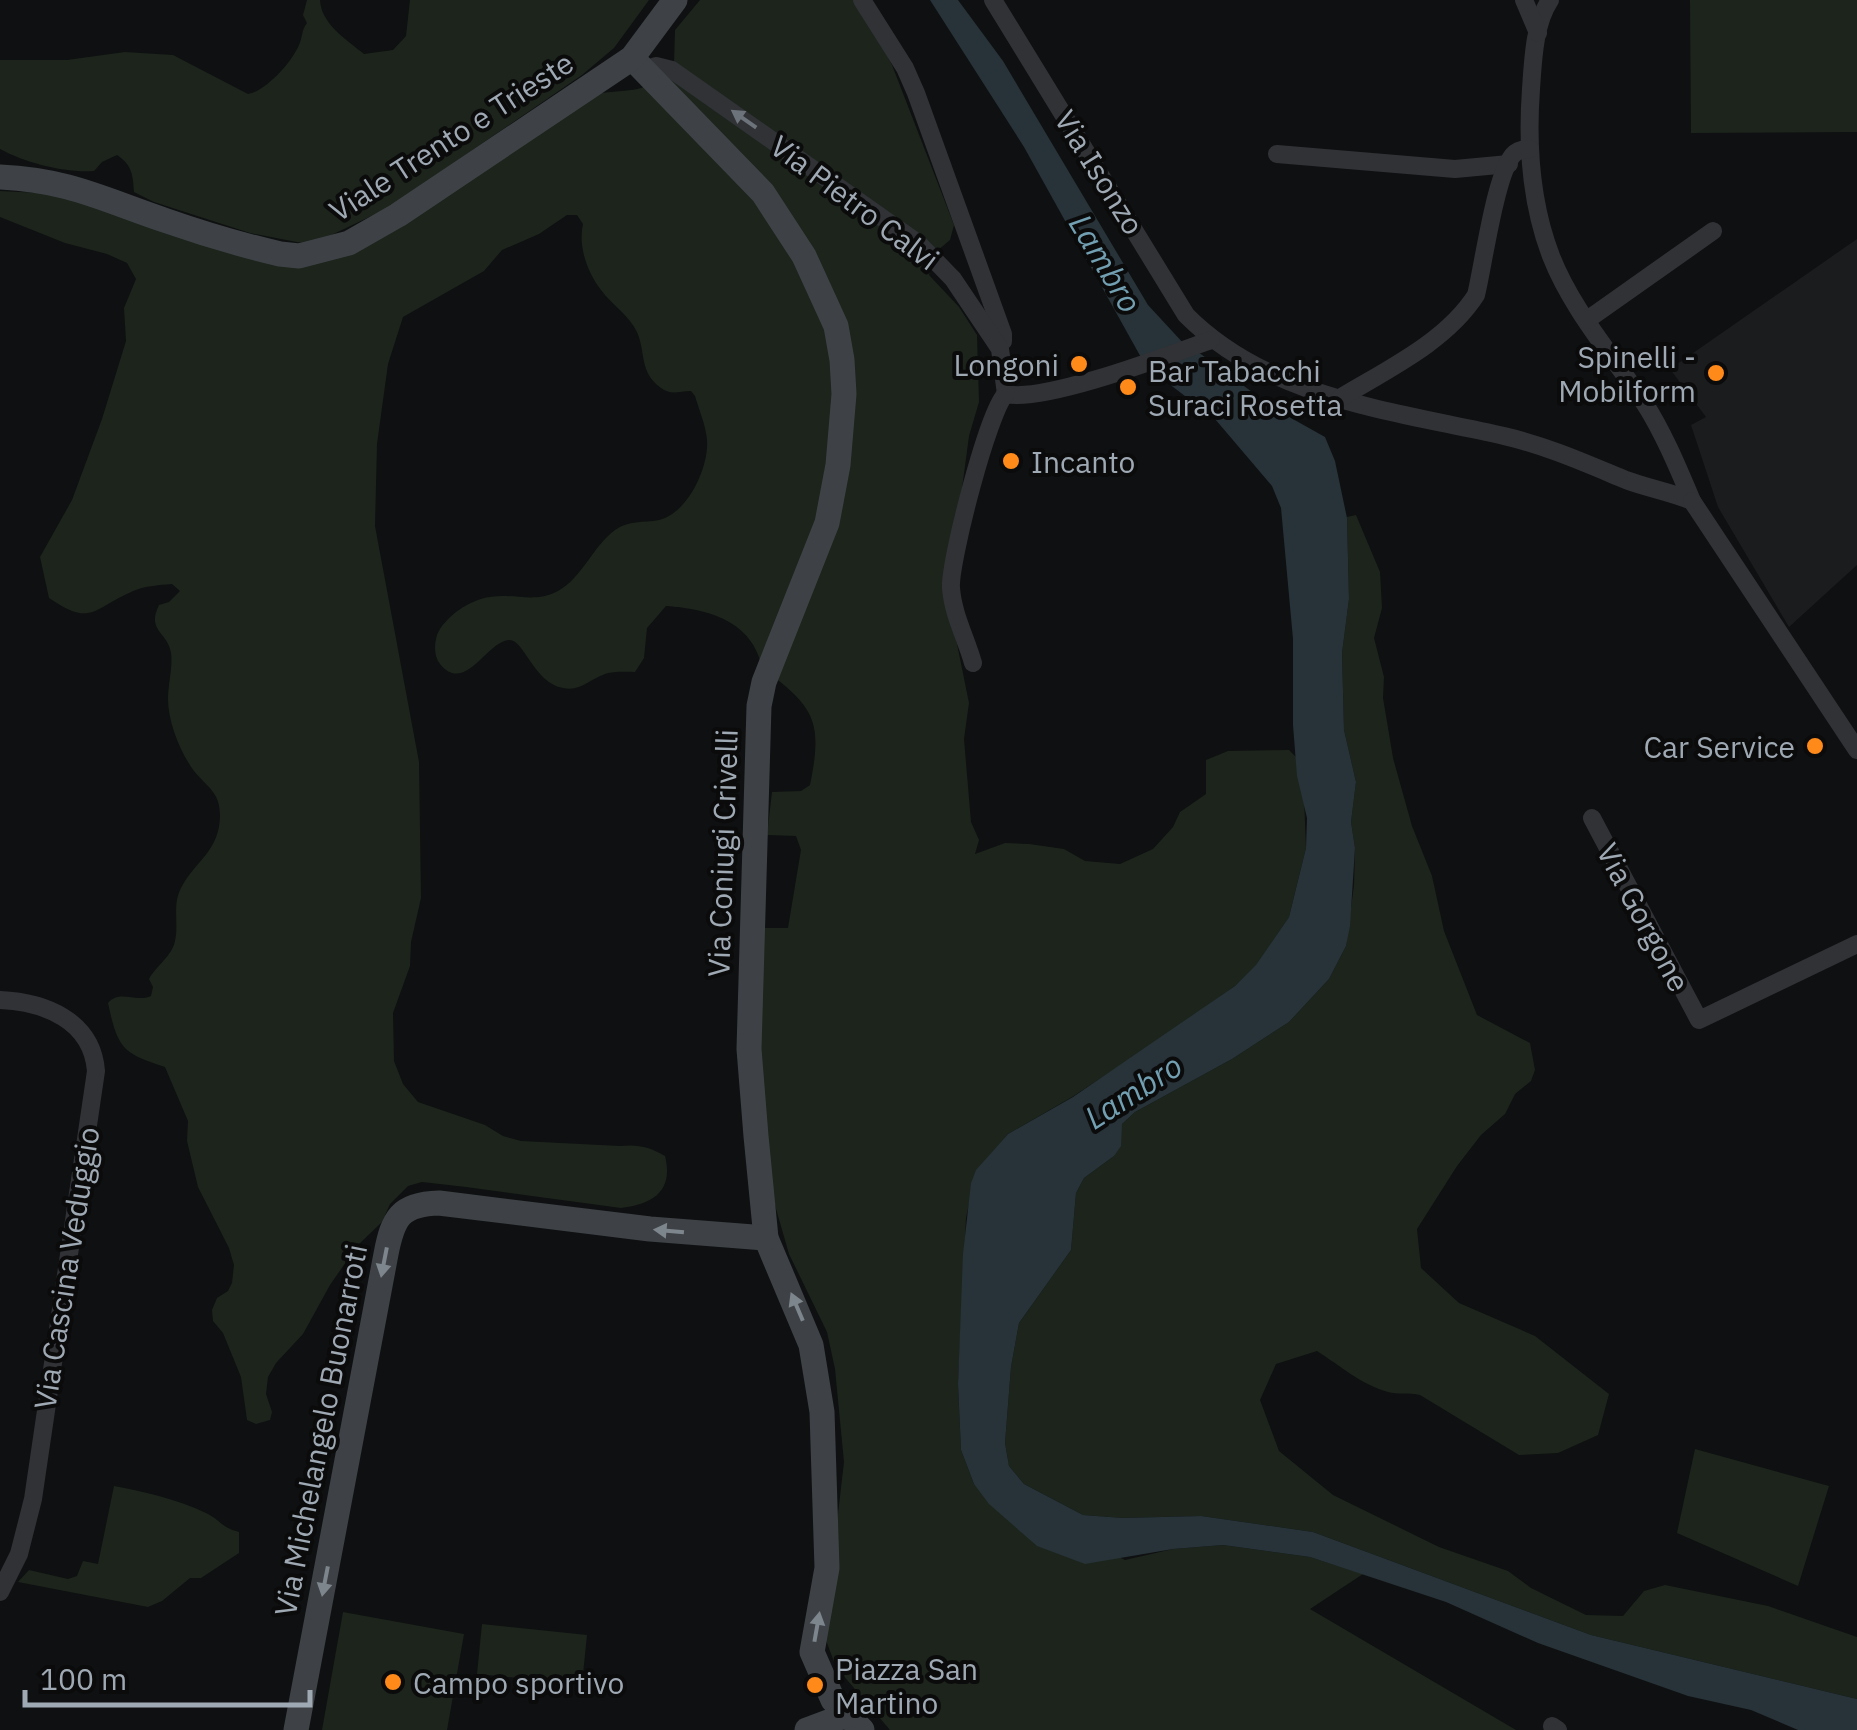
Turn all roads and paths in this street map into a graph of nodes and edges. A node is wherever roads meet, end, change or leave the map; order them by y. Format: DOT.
graph roads {
  1 [pos="675,0"];
  2 [pos="862,0"];
  3 [pos="992,0"];
  4 [pos="1524,0"];
  5 [pos="1550,0"];
  6 [pos="1538,33"];
  7 [pos="638,64"];
  8 [pos="1530,148"];
  9 [pos="1277,154"];
  10 [pos="1508,164"];
  11 [pos="0,177"];
  12 [pos="1713,231"];
  13 [pos="1587,320"];
  14 [pos="997,344"];
  15 [pos="1202,344"];
  16 [pos="1006,394"];
  17 [pos="1340,398"];
  18 [pos="1692,500"];
  19 [pos="972,663"];
  20 [pos="1857,750"];
  21 [pos="1592,818"];
  22 [pos="1857,944"];
  23 [pos="0,1000"];
  24 [pos="766,1238"];
  25 [pos="0,1592"];
  26 [pos="854,1722"];
  27 [pos="296,1730"];
  28 [pos="807,1730"];
  1 -- 7 [label="street, Viale Trento e Trieste"];
  2 -- 14 [label="street"];
  3 -- 15 [label="street, Via Isonzo"];
  4 -- 6 [label="street"];
  5 -- 6 [label="street"];
  6 -- 8 [label="street"];
  7 -- 11 [label="street, Viale Trento e Trieste"];
  14 -- 7 [label="street, Via Pietro Calvi, one-way"];
  7 -- 24 [label="street, Via Coniugi Crivelli"];
  8 -- 10 [label="street"];
  8 -- 13 [label="street"];
  9 -- 10 [label="street"];
  10 -- 17 [label="street"];
  12 -- 13 [label="street"];
  13 -- 18 [label="street"];
  14 -- 16 [label="street, Via Pietro Calvi"];
  15 -- 16 [label="street"];
  15 -- 17 [label="street"];
  16 -- 19 [label="street"];
  17 -- 18 [label="street"];
  18 -- 20 [label="street"];
  21 -- 22 [label="street, Via Gorgone"];
  23 -- 25 [label="street, Via Cascina Veduggio"];
  26 -- 24 [label="street, Via Coniugi Crivelli, one-way"];
  24 -- 27 [label="street, Via Michelangelo Buonarroti, one-way"];
  26 -- 28 [label="street"];
}
